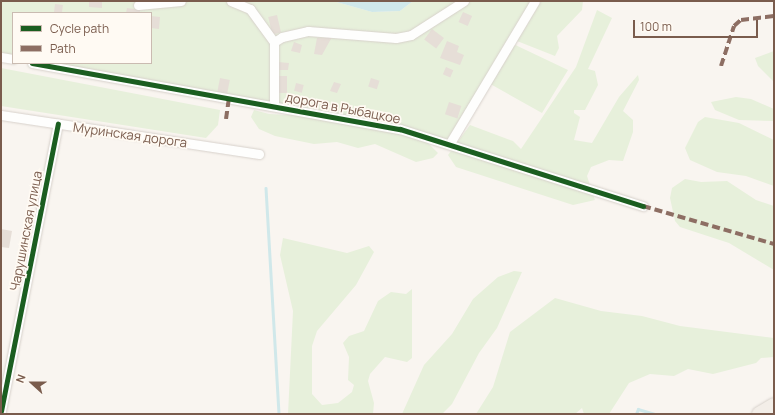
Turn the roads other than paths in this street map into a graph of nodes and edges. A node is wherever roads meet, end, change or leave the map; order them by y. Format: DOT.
graph roads {
  1 [pos="181,1"];
  2 [pos="231,1"];
  3 [pos="464,1"];
  4 [pos="535,1"];
  5 [pos="138,5"];
  6 [pos="274,42"];
  7 [pos="1,57"];
  8 [pos="12,59"];
  9 [pos="38,64"];
  10 [pos="274,106"];
  11 [pos="1,115"];
  12 [pos="58,124"];
  13 [pos="450,143"];
  14 [pos="259,154"];
  15 [pos="643,206"];
  16 [pos="774,405"];
  17 [pos="1,411"];
  18 [pos="759,414"];
  1 -- 5 [label="street"];
  2 -- 6 [label="street"];
  3 -- 6 [label="street"];
  4 -- 13 [label="street"];
  6 -- 10 [label="street"];
  7 -- 8 [label="street"];
  9 -- 10 [label="street, дорога в Рыбацкое"];
  10 -- 13 [label="street, дорога в Рыбацкое"];
  11 -- 12 [label="street, Муринская дорога"];
  12 -- 14 [label="street, Муринская дорога"];
  12 -- 17 [label="street, Чарушинская улица"];
  13 -- 15 [label="street, дорога в Рыбацкое"];
  16 -- 18 [label="main road"];
}
